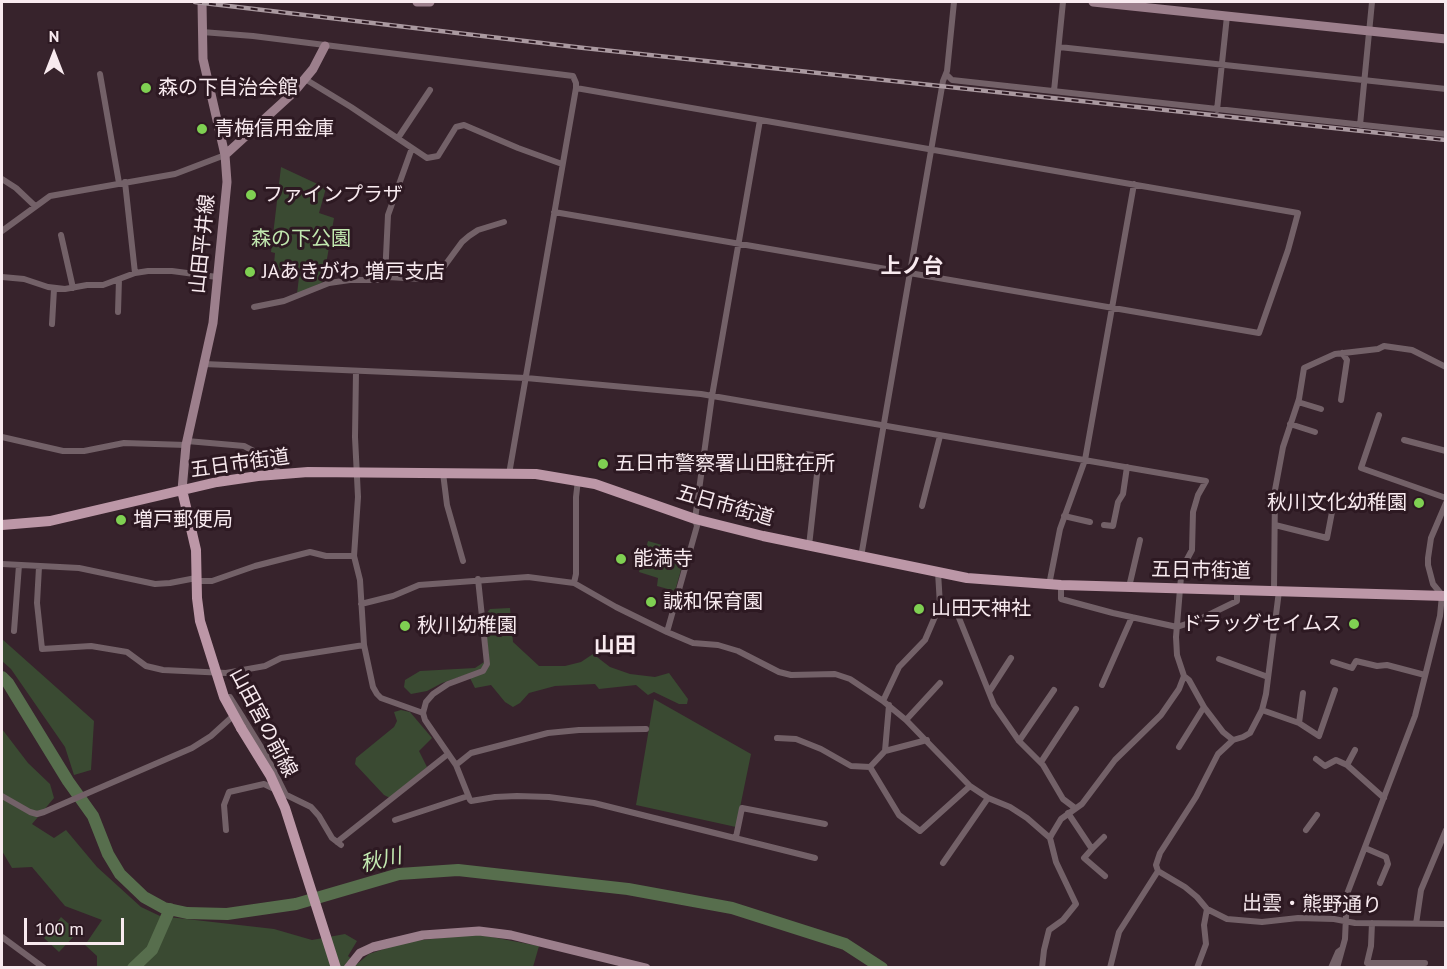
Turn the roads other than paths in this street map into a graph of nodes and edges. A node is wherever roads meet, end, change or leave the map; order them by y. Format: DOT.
graph roads {
  1 [pos="202,2"];
  2 [pos="417,2"];
  3 [pos="430,2"];
  4 [pos="954,2"];
  5 [pos="1063,2"];
  6 [pos="1093,2"];
  7 [pos="1197,2"];
  8 [pos="1372,2"];
  9 [pos="1196,13"];
  10 [pos="1227,16"];
  11 [pos="1369,31"];
  12 [pos="201,32"];
  13 [pos="1446,39"];
  14 [pos="326,45"];
  15 [pos="1059,47"];
  16 [pos="1222,64"];
  17 [pos="100,74"];
  18 [pos="946,74"];
  19 [pos="305,79"];
  20 [pos="1364,80"];
  21 [pos="576,88"];
  22 [pos="1446,89"];
  23 [pos="430,90"];
  24 [pos="1054,91"];
  25 [pos="1217,110"];
  26 [pos="760,120"];
  27 [pos="1360,125"];
  28 [pos="1446,134"];
  29 [pos="398,138"];
  30 [pos="411,148"];
  31 [pos="931,149"];
  32 [pos="225,155"];
  33 [pos="562,164"];
  34 [pos="2,179"];
  35 [pos="122,182"];
  36 [pos="1134,184"];
  37 [pos="35,206"];
  38 [pos="554,212"];
  39 [pos="504,222"];
  40 [pos="2,231"];
  41 [pos="61,235"];
  42 [pos="738,244"];
  43 [pos="135,273"];
  44 [pos="910,273"];
  45 [pos="2,277"];
  46 [pos="217,277"];
  47 [pos="385,277"];
  48 [pos="119,279"];
  49 [pos="73,288"];
  50 [pos="54,289"];
  51 [pos="254,307"];
  52 [pos="1113,308"];
  53 [pos="118,312"];
  54 [pos="52,324"];
  55 [pos="1342,353"];
  56 [pos="204,364"];
  57 [pos="1446,367"];
  58 [pos="356,372"];
  59 [pos="526,378"];
  60 [pos="712,396"];
  61 [pos="1341,400"];
  62 [pos="1298,402"];
  63 [pos="1321,409"];
  64 [pos="1379,416"];
  65 [pos="1290,424"];
  66 [pos="884,426"];
  67 [pos="1315,432"];
  68 [pos="940,436"];
  69 [pos="2,437"];
  70 [pos="1404,440"];
  71 [pos="187,443"];
  72 [pos="1446,451"];
  73 [pos="806,454"];
  74 [pos="819,456"];
  75 [pos="832,458"];
  76 [pos="1085,460"];
  77 [pos="1127,467"];
  78 [pos="356,472"];
  79 [pos="443,473"];
  80 [pos="280,474"];
  81 [pos="509,474"];
  82 [pos="578,480"];
  83 [pos="182,490"];
  84 [pos="1446,498"];
  85 [pos="1446,503"];
  86 [pos="922,506"];
  87 [pos="1332,512"];
  88 [pos="1064,516"];
  89 [pos="695,519"];
  90 [pos="1090,522"];
  91 [pos="2,525"];
  92 [pos="1104,525"];
  93 [pos="1275,525"];
  94 [pos="1140,540"];
  95 [pos="809,546"];
  96 [pos="354,556"];
  97 [pos="861,557"];
  98 [pos="463,561"];
  99 [pos="2,564"];
  100 [pos="19,566"];
  101 [pos="39,567"];
  102 [pos="938,572"];
  103 [pos="478,579"];
  104 [pos="196,580"];
  105 [pos="574,583"];
  106 [pos="1049,585"];
  107 [pos="1061,585"];
  108 [pos="1129,587"];
  109 [pos="1180,588"];
  110 [pos="1237,590"];
  111 [pos="1276,590"];
  112 [pos="1444,596"];
  113 [pos="361,604"];
  114 [pos="940,604"];
  115 [pos="1132,617"];
  116 [pos="1177,627"];
  117 [pos="14,631"];
  118 [pos="667,632"];
  119 [pos="364,645"];
  120 [pos="1011,658"];
  121 [pos="1219,659"];
  122 [pos="1333,662"];
  123 [pos="215,673"];
  124 [pos="1425,675"];
  125 [pos="1184,676"];
  126 [pos="1268,677"];
  127 [pos="940,683"];
  128 [pos="1102,685"];
  129 [pos="1054,690"];
  130 [pos="1335,690"];
  131 [pos="989,692"];
  132 [pos="1303,693"];
  133 [pos="224,697"];
  134 [pos="886,703"];
  135 [pos="1204,707"];
  136 [pos="1076,709"];
  137 [pos="1262,710"];
  138 [pos="423,713"];
  139 [pos="234,716"];
  140 [pos="906,720"];
  141 [pos="1299,723"];
  142 [pos="646,729"];
  143 [pos="777,738"];
  144 [pos="927,740"];
  145 [pos="1233,740"];
  146 [pos="1019,741"];
  147 [pos="1179,747"];
  148 [pos="1355,750"];
  149 [pos="885,751"];
  150 [pos="448,754"];
  151 [pos="1316,759"];
  152 [pos="1041,762"];
  153 [pos="456,765"];
  154 [pos="1347,765"];
  155 [pos="870,767"];
  156 [pos="970,786"];
  157 [pos="286,795"];
  158 [pos="2,796"];
  159 [pos="468,796"];
  160 [pos="988,798"];
  161 [pos="1384,798"];
  162 [pos="1075,808"];
  163 [pos="1068,813"];
  164 [pos="1317,815"];
  165 [pos="395,820"];
  166 [pos="825,824"];
  167 [pos="226,830"];
  168 [pos="1306,830"];
  169 [pos="1446,830"];
  170 [pos="736,837"];
  171 [pos="1104,837"];
  172 [pos="1050,838"];
  173 [pos="1365,848"];
  174 [pos="1092,849"];
  175 [pos="815,858"];
  176 [pos="943,863"];
  177 [pos="1158,871"];
  178 [pos="1105,876"];
  179 [pos="1380,883"];
  180 [pos="1207,909"];
  181 [pos="1345,922"];
  182 [pos="1372,923"];
  183 [pos="1416,924"];
  184 [pos="1446,924"];
  185 [pos="2,937"];
  186 [pos="1343,949"];
  187 [pos="1425,963"];
  188 [pos="44,968"];
  189 [pos="336,968"];
  190 [pos="348,968"];
  191 [pos="646,968"];
  192 [pos="1042,968"];
  193 [pos="1110,968"];
  194 [pos="1197,968"];
  195 [pos="1331,968"];
  196 [pos="1337,968"];
  1 -- 12 [label="street, 山田平井線"];
  2 -- 3 [label="street"];
  4 -- 18 [label="street"];
  5 -- 15 [label="street"];
  6 -- 9 [label="street"];
  7 -- 9 [label="street"];
  8 -- 11 [label="street"];
  9 -- 10 [label="street"];
  10 -- 11 [label="street"];
  10 -- 16 [label="street"];
  11 -- 13 [label="street"];
  11 -- 20 [label="street"];
  12 -- 14 [label="street"];
  12 -- 32 [label="street, 山田平井線"];
  14 -- 19 [label="street"];
  14 -- 21 [label="street"];
  15 -- 16 [label="street"];
  15 -- 24 [label="street"];
  16 -- 20 [label="street"];
  16 -- 25 [label="street"];
  17 -- 35 [label="street"];
  18 -- 24 [label="street"];
  18 -- 31 [label="street"];
  19 -- 29 [label="street"];
  19 -- 32 [label="street"];
  20 -- 22 [label="street"];
  20 -- 27 [label="street"];
  21 -- 26 [label="street"];
  21 -- 33 [label="street"];
  23 -- 29 [label="street"];
  24 -- 25 [label="street"];
  25 -- 27 [label="street"];
  26 -- 31 [label="street"];
  26 -- 42 [label="street"];
  27 -- 28 [label="street"];
  29 -- 30 [label="street"];
  30 -- 33 [label="street"];
  30 -- 47 [label="street"];
  31 -- 36 [label="street"];
  31 -- 44 [label="street"];
  32 -- 35 [label="street"];
  32 -- 46 [label="street, 山田平井線"];
  33 -- 38 [label="street"];
  34 -- 37 [label="street"];
  35 -- 37 [label="street"];
  35 -- 43 [label="street"];
  36 -- 52 [label="street"];
  36 -- 52 [label="street"];
  37 -- 40 [label="street"];
  38 -- 42 [label="street"];
  38 -- 59 [label="street"];
  39 -- 47 [label="street"];
  41 -- 49 [label="street"];
  42 -- 44 [label="street"];
  42 -- 60 [label="street"];
  43 -- 46 [label="street"];
  43 -- 48 [label="street"];
  44 -- 52 [label="street"];
  44 -- 66 [label="street"];
  45 -- 50 [label="street"];
  46 -- 56 [label="street, 山田平井線"];
  47 -- 51 [label="street"];
  48 -- 49 [label="street"];
  48 -- 53 [label="street"];
  49 -- 50 [label="street"];
  50 -- 54 [label="street"];
  52 -- 76 [label="street"];
  55 -- 57 [label="street"];
  55 -- 61 [label="street"];
  55 -- 62 [label="street"];
  56 -- 58 [label="street"];
  56 -- 71 [label="street, 山田平井線"];
  58 -- 59 [label="street"];
  58 -- 78 [label="street"];
  59 -- 60 [label="street"];
  59 -- 81 [label="street"];
  60 -- 66 [label="street"];
  60 -- 89 [label="street"];
  62 -- 63 [label="street"];
  62 -- 65 [label="street"];
  64 -- 84 [label="street"];
  65 -- 67 [label="street"];
  65 -- 93 [label="street"];
  66 -- 68 [label="street"];
  66 -- 97 [label="street"];
  68 -- 76 [label="street"];
  68 -- 86 [label="street"];
  69 -- 71 [label="street"];
  70 -- 72 [label="street"];
  71 -- 80 [label="street"];
  71 -- 83 [label="street, 山田平井線"];
  73 -- 74 [label="street"];
  74 -- 75 [label="street"];
  74 -- 95 [label="street"];
  76 -- 77 [label="street"];
  76 -- 88 [label="street"];
  77 -- 92 [label="street"];
  77 -- 109 [label="street"];
  78 -- 79 [label="main road, 五日市街道"];
  78 -- 80 [label="main road, 五日市街道"];
  78 -- 96 [label="street"];
  79 -- 81 [label="main road, 五日市街道"];
  79 -- 98 [label="street"];
  80 -- 83 [label="main road, 五日市街道"];
  81 -- 82 [label="main road, 五日市街道"];
  82 -- 89 [label="main road, 五日市街道"];
  82 -- 105 [label="street"];
  83 -- 91 [label="main road, 五日市街道"];
  83 -- 104 [label="main road, 山田宮の前線"];
  85 -- 112 [label="street"];
  87 -- 93 [label="street"];
  88 -- 90 [label="street"];
  88 -- 106 [label="street"];
  89 -- 95 [label="main road, 五日市街道"];
  89 -- 118 [label="street"];
  93 -- 111 [label="street"];
  94 -- 108 [label="street"];
  95 -- 97 [label="main road, 五日市街道"];
  96 -- 104 [label="street"];
  96 -- 113 [label="street"];
  97 -- 102 [label="main road, 五日市街道"];
  99 -- 100 [label="street"];
  100 -- 101 [label="street"];
  100 -- 117 [label="street"];
  101 -- 104 [label="street"];
  101 -- 123 [label="street"];
  102 -- 106 [label="main road, 五日市街道"];
  102 -- 114 [label="street"];
  103 -- 105 [label="street"];
  103 -- 113 [label="street"];
  103 -- 138 [label="street"];
  104 -- 123 [label="main road, 山田宮の前線"];
  105 -- 118 [label="street"];
  106 -- 107 [label="main road, 五日市街道"];
  107 -- 108 [label="main road, 五日市街道"];
  107 -- 115 [label="street"];
  108 -- 109 [label="main road, 五日市街道"];
  109 -- 110 [label="main road, 五日市街道"];
  109 -- 116 [label="street"];
  110 -- 111 [label="main road, 五日市街道"];
  110 -- 116 [label="street"];
  111 -- 112 [label="main road, 五日市街道"];
  111 -- 126 [label="street"];
  112 -- 124 [label="street"];
  113 -- 119 [label="street"];
  114 -- 131 [label="street"];
  114 -- 134 [label="street"];
  115 -- 116 [label="street"];
  115 -- 128 [label="street"];
  116 -- 125 [label="street"];
  118 -- 134 [label="street"];
  119 -- 123 [label="street"];
  119 -- 138 [label="street"];
  120 -- 131 [label="street"];
  121 -- 126 [label="street"];
  122 -- 124 [label="street"];
  123 -- 133 [label="main road, 山田宮の前線"];
  124 -- 161 [label="street"];
  125 -- 135 [label="street"];
  125 -- 162 [label="street"];
  126 -- 137 [label="street"];
  127 -- 140 [label="street"];
  129 -- 146 [label="street"];
  130 -- 141 [label="street"];
  131 -- 146 [label="street"];
  132 -- 141 [label="street"];
  133 -- 139 [label="main road, 山田宮の前線"];
  133 -- 157 [label="street"];
  134 -- 140 [label="street"];
  134 -- 149 [label="street"];
  135 -- 145 [label="street"];
  135 -- 147 [label="street"];
  136 -- 152 [label="street"];
  137 -- 141 [label="street"];
  137 -- 145 [label="street"];
  138 -- 150 [label="street"];
  139 -- 158 [label="street"];
  139 -- 189 [label="main road, 山田宮の前線, bridge"];
  140 -- 144 [label="street"];
  142 -- 153 [label="street"];
  143 -- 155 [label="street"];
  144 -- 149 [label="street"];
  144 -- 156 [label="street"];
  145 -- 177 [label="street"];
  146 -- 152 [label="street"];
  148 -- 154 [label="street"];
  149 -- 155 [label="street"];
  150 -- 153 [label="street"];
  150 -- 157 [label="street"];
  151 -- 154 [label="street"];
  152 -- 162 [label="street"];
  153 -- 159 [label="street"];
  154 -- 161 [label="street"];
  155 -- 156 [label="street"];
  156 -- 160 [label="street"];
  157 -- 167 [label="street"];
  159 -- 165 [label="street"];
  159 -- 170 [label="street"];
  160 -- 172 [label="street"];
  160 -- 176 [label="street"];
  161 -- 173 [label="street"];
  162 -- 163 [label="street"];
  163 -- 172 [label="street"];
  163 -- 174 [label="street"];
  164 -- 168 [label="street"];
  166 -- 170 [label="street"];
  169 -- 183 [label="street"];
  170 -- 175 [label="street"];
  171 -- 174 [label="street"];
  172 -- 192 [label="street"];
  173 -- 179 [label="street"];
  173 -- 181 [label="street"];
  174 -- 178 [label="street"];
  177 -- 180 [label="street, 出雲・熊野通り"];
  177 -- 193 [label="street"];
  180 -- 181 [label="street, 出雲・熊野通り"];
  180 -- 194 [label="street"];
  181 -- 182 [label="street, 出雲・熊野通り"];
  181 -- 186 [label="street"];
  182 -- 183 [label="street, 出雲・熊野通り"];
  182 -- 187 [label="street"];
  183 -- 184 [label="street, 出雲・熊野通り"];
  185 -- 188 [label="street"];
  186 -- 195 [label="street"];
  186 -- 196 [label="street"];
  190 -- 191 [label="street"];
}
